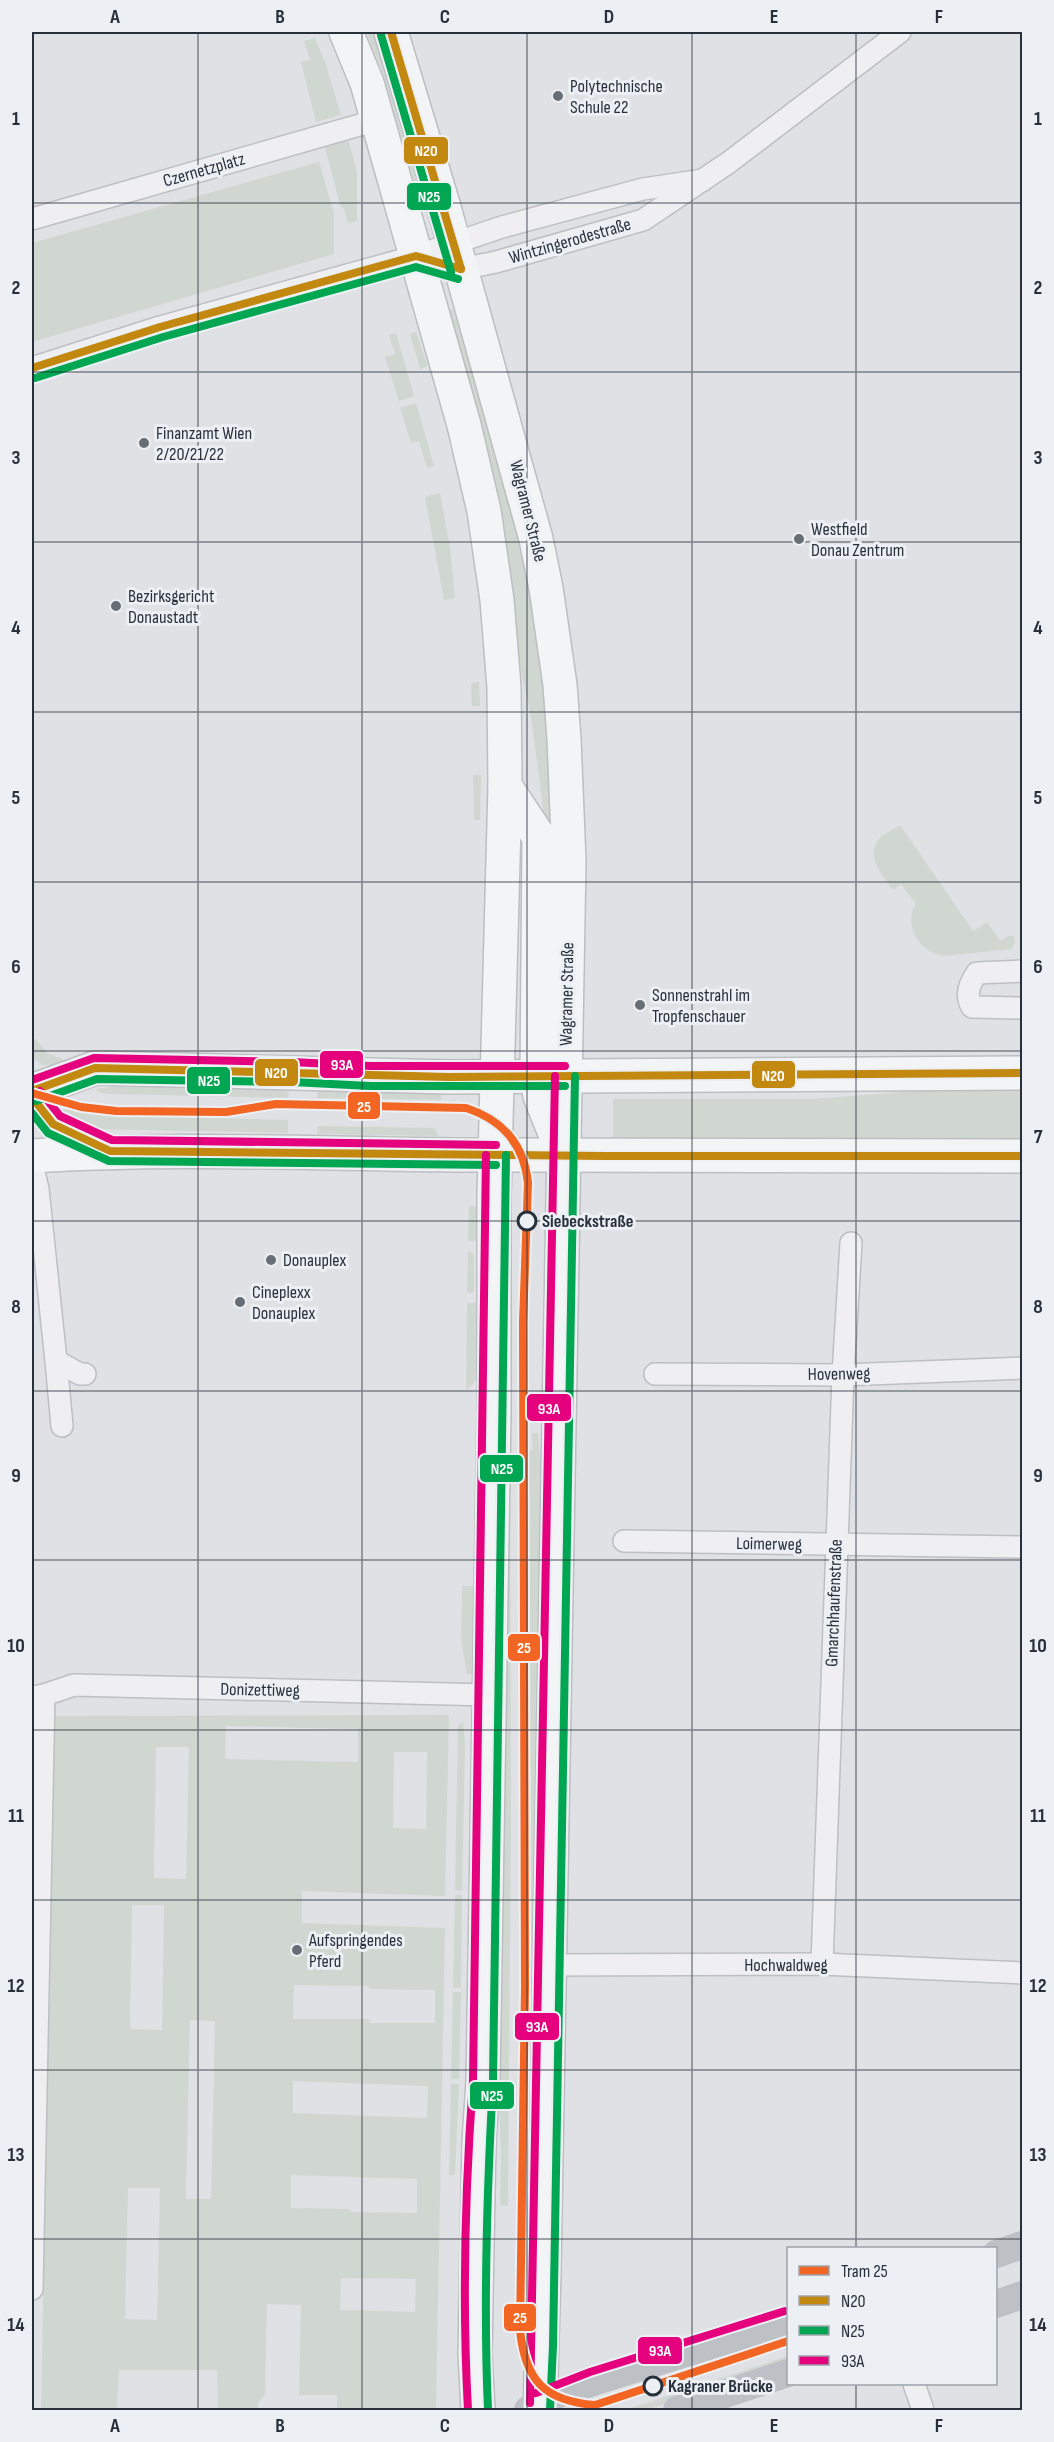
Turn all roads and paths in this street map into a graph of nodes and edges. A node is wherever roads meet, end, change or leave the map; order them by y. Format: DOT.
graph roads {
  1 [pos="346,32"];
  2 [pos="391,32"];
  3 [pos="900,32"];
  4 [pos="377,120"];
  5 [pos="704,180"];
  6 [pos="32,219"];
  7 [pos="416,256"];
  8 [pos="457,256"];
  9 [pos="32,368"];
  10 [pos="505,786"];
  11 [pos="1023,971"];
  12 [pos="1023,1008"];
  13 [pos="1023,1073"];
  14 [pos="551,1076"];
  15 [pos="498,1077"];
  16 [pos="32,1091"];
  17 [pos="496,1155"];
  18 [pos="32,1156"];
  19 [pos="564,1156"];
  20 [pos="1023,1156"];
  21 [pos="32,1164"];
  22 [pos="851,1243"];
  23 [pos="56,1361"];
  24 [pos="1023,1368"];
  25 [pos="85,1374"];
  26 [pos="655,1374"];
  27 [pos="843,1375"];
  28 [pos="62,1426"];
  29 [pos="624,1541"];
  30 [pos="836,1546"];
  31 [pos="1023,1547"];
  32 [pos="490,1695"];
  33 [pos="38,1696"];
  34 [pos="822,1964"];
  35 [pos="550,1965"];
  36 [pos="1023,1973"];
  37 [pos="1023,2245"];
  38 [pos="997,2254"];
  39 [pos="32,2289"];
  40 [pos="1023,2295"];
  41 [pos="997,2304"];
  42 [pos="787,2322"];
  43 [pos="787,2374"];
  44 [pos="914,2385"];
  45 [pos="536,2408"];
  46 [pos="478,2410"];
  47 [pos="677,2410"];
  48 [pos="923,2410"];
  1 -- 4 [label="main road"];
  2 -- 8 [label="main road, Wagramer Straße"];
  3 -- 5 [label="street, Wintzingerodestraße"];
  4 -- 6 [label="street, Czernetzplatz"];
  4 -- 7 [label="main road"];
  5 -- 8 [label="street, Wintzingerodestraße"];
  5 -- 8 [label="street, Wintzingerodestraße"];
  7 -- 8 [label="street"];
  7 -- 9 [label="street"];
  7 -- 10 [label="main road"];
  8 -- 14 [label="main road, Wagramer Straße"];
  10 -- 14 [label="main road"];
  10 -- 15 [label="main road"];
  11 -- 12 [label="street"];
  13 -- 14 [label="main road"];
  14 -- 15 [label="main road"];
  14 -- 19 [label="main road, Wagramer Straße"];
  15 -- 16 [label="main road"];
  15 -- 17 [label="main road"];
  17 -- 18 [label="main road"];
  17 -- 19 [label="main road"];
  17 -- 32 [label="main road"];
  19 -- 20 [label="main road"];
  19 -- 35 [label="main road, Wagramer Straße"];
  21 -- 23 [label="street"];
  22 -- 27 [label="street, Gmarchhaufenstraße"];
  23 -- 25 [label="street"];
  23 -- 28 [label="street"];
  24 -- 27 [label="street, Hovenweg"];
  26 -- 27 [label="street, Hovenweg"];
  27 -- 30 [label="street, Gmarchhaufenstraße"];
  29 -- 30 [label="street, Loimerweg"];
  30 -- 31 [label="street, Loimerweg"];
  30 -- 34 [label="street, Gmarchhaufenstraße"];
  32 -- 33 [label="street, Donizettiweg"];
  32 -- 46 [label="main road"];
  33 -- 39 [label="street"];
  34 -- 35 [label="street, Hochwaldweg"];
  34 -- 36 [label="street, Hochwaldweg"];
  35 -- 45 [label="main road, Wagramer Straße"];
  37 -- 38 [label="main road"];
  40 -- 41 [label="main road"];
  42 -- 45 [label="main road"];
  43 -- 47 [label="main road"];
  44 -- 48 [label="street"];
}
